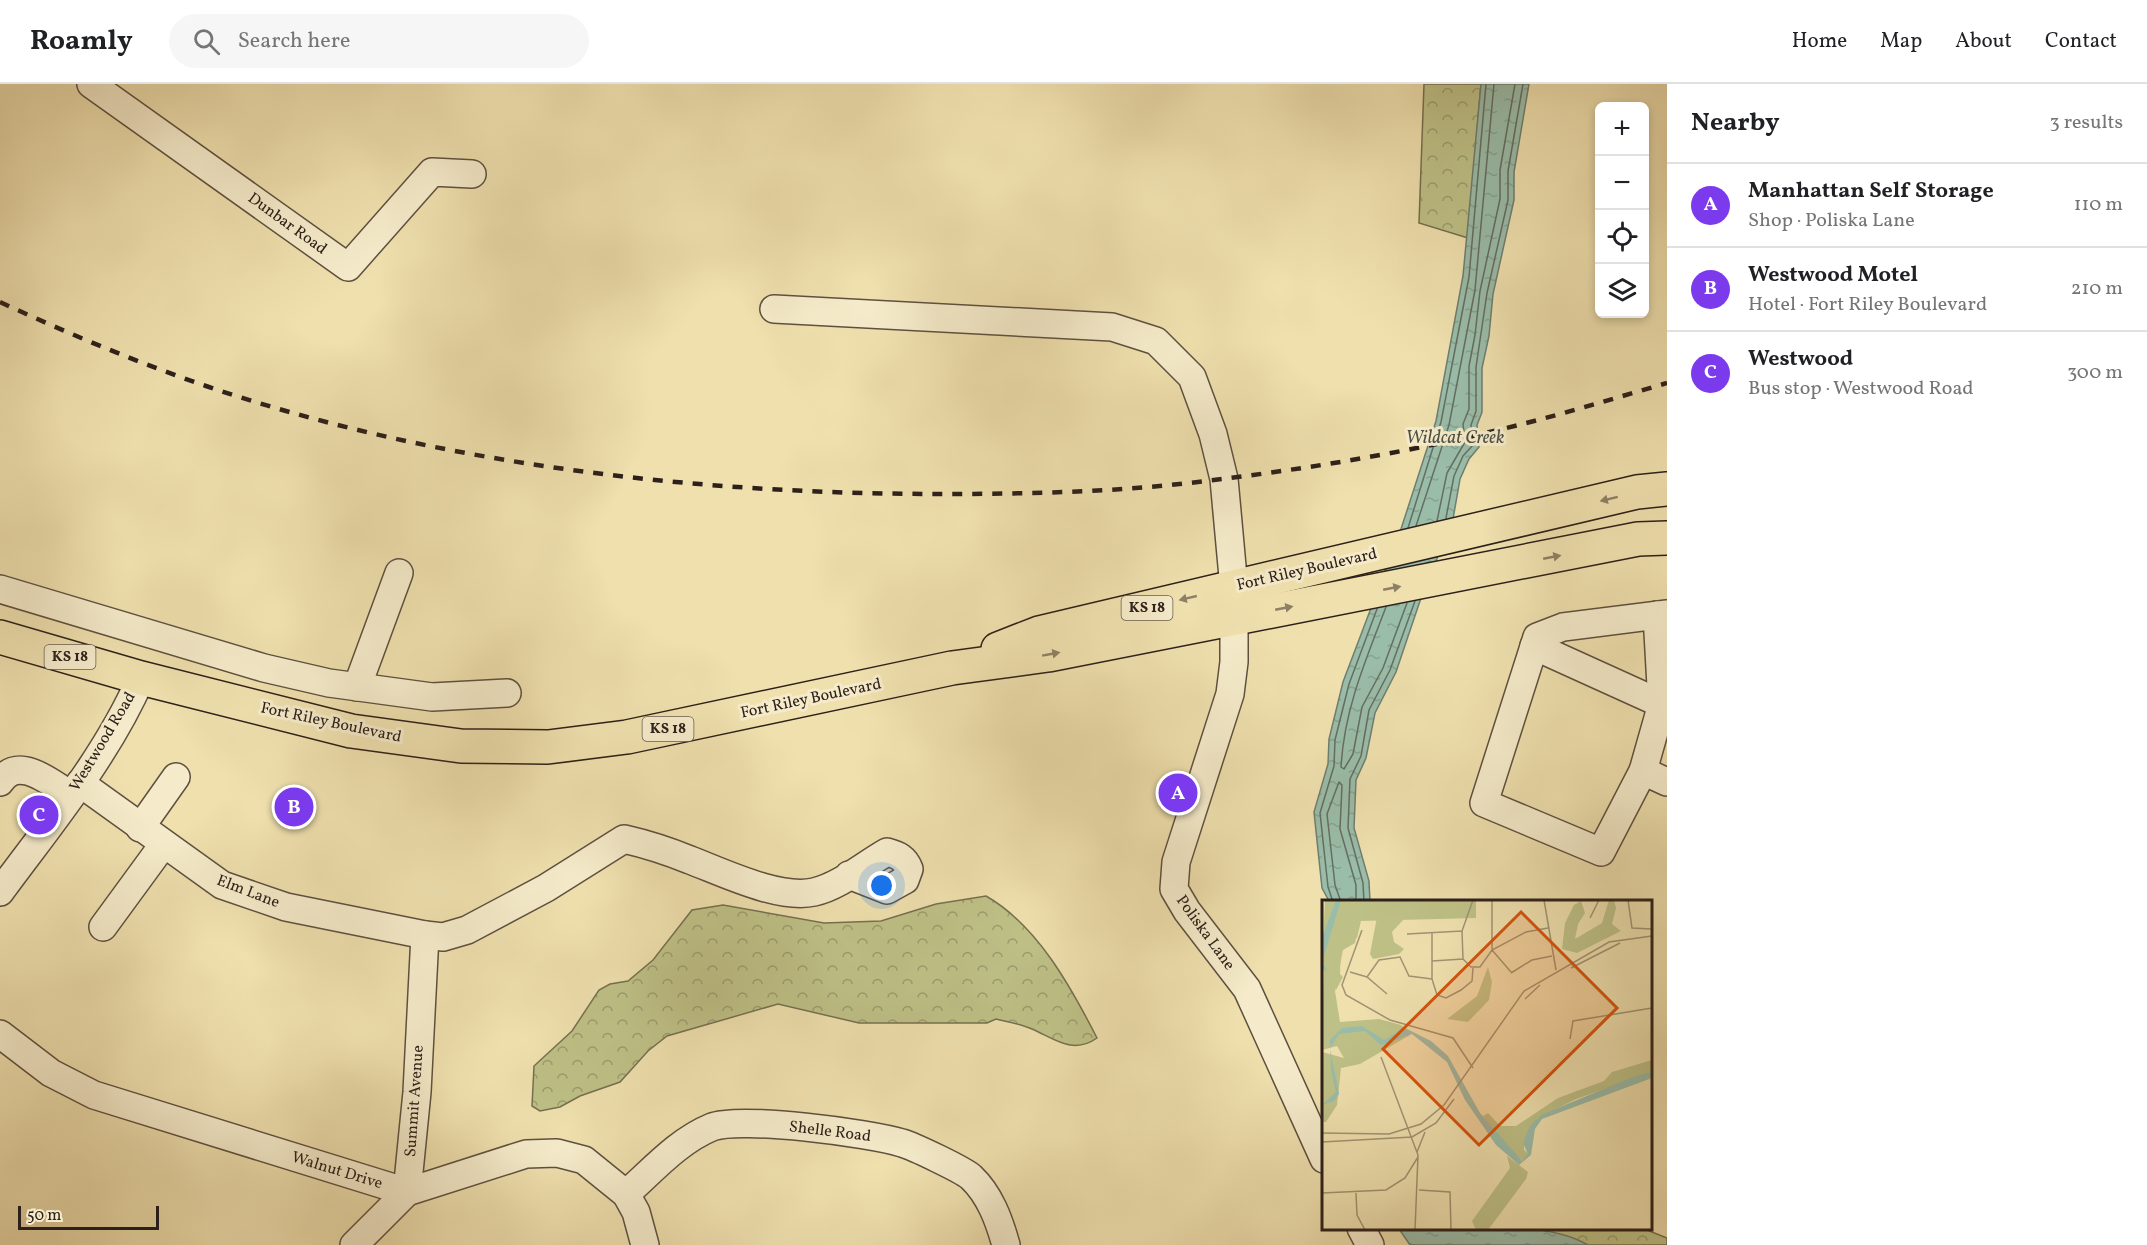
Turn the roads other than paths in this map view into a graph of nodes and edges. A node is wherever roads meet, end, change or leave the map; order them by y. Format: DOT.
graph roads {
  1 [pos="91,84"];
  2 [pos="472,174"];
  3 [pos="774,309"];
  4 [pos="1667,489"];
  5 [pos="1667,538"];
  6 [pos="399,573"];
  7 [pos="0,590"];
  8 [pos="1234,603"];
  9 [pos="1662,615"];
  10 [pos="0,638"];
  11 [pos="1534,646"];
  12 [pos="141,678"];
  13 [pos="357,687"];
  14 [pos="507,693"];
  15 [pos="1663,714"];
  16 [pos="1655,776"];
  17 [pos="176,777"];
  18 [pos="0,782"];
  19 [pos="76,789"];
  20 [pos="140,828"];
  21 [pos="163,845"];
  22 [pos="849,875"];
  23 [pos="0,892"];
  24 [pos="103,927"];
  25 [pos="434,936"];
  26 [pos="0,1034"];
  27 [pos="1322,1157"];
  28 [pos="407,1192"];
  29 [pos="626,1194"];
  30 [pos="1361,1230"];
  31 [pos="354,1245"];
  32 [pos="645,1245"];
  33 [pos="1005,1245"];
  34 [pos="1370,1245"];
  1 -- 2 [label="street, Dunbar Road"];
  3 -- 8 [label="street, Poliska Lane"];
  4 -- 8 [label="highway, Fort Riley Boulevard / KS 18, one-way"];
  8 -- 5 [label="highway, Fort Riley Boulevard / KS 18, one-way"];
  6 -- 13 [label="street"];
  7 -- 13 [label="street"];
  8 -- 12 [label="highway, Fort Riley Boulevard / KS 18"];
  8 -- 27 [label="street, Poliska Lane"];
  9 -- 11 [label="street"];
  9 -- 15 [label="street"];
  10 -- 12 [label="highway, Fort Riley Boulevard / KS 18"];
  11 -- 15 [label="street"];
  11 -- 16 [label="street"];
  12 -- 19 [label="street, Westwood Road"];
  13 -- 14 [label="street"];
  15 -- 16 [label="street"];
  17 -- 20 [label="street"];
  18 -- 19 [label="street, Elm Lane"];
  19 -- 20 [label="street, Elm Lane"];
  19 -- 23 [label="street, Westwood Road"];
  20 -- 21 [label="street, Elm Lane"];
  21 -- 24 [label="street"];
  21 -- 25 [label="street, Elm Lane"];
  22 -- 25 [label="street"];
  25 -- 28 [label="street, Summit Avenue"];
  26 -- 28 [label="street, Walnut Drive"];
  28 -- 29 [label="street"];
  28 -- 31 [label="street"];
  29 -- 32 [label="street"];
  29 -- 33 [label="street, Shelle Road"];
  30 -- 34 [label="street"];
}
